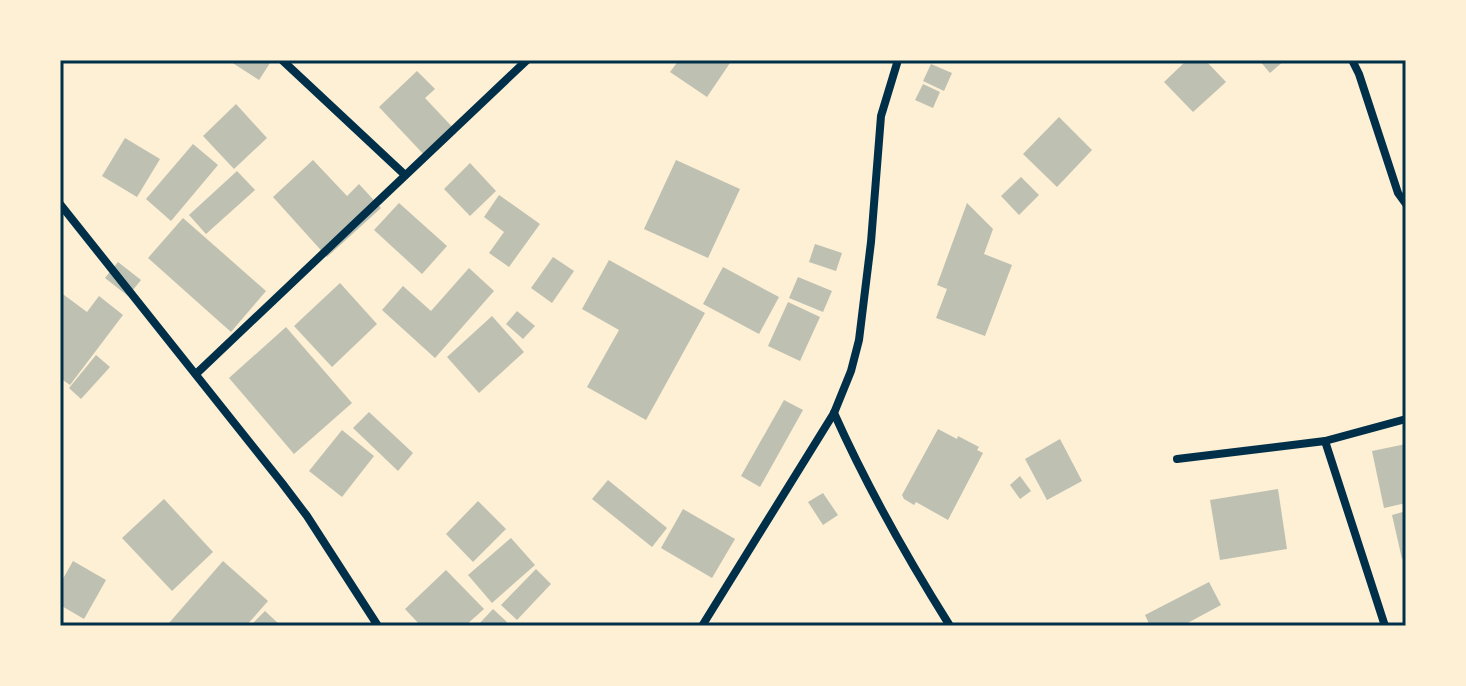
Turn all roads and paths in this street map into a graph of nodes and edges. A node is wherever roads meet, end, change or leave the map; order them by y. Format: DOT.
graph roads {
  1 [pos="282,60"];
  2 [pos="527,60"];
  3 [pos="898,60"];
  4 [pos="1352,60"];
  5 [pos="405,175"];
  6 [pos="60,204"];
  7 [pos="1406,204"];
  8 [pos="196,374"];
  9 [pos="834,413"];
  10 [pos="1406,419"];
  11 [pos="1325,441"];
  12 [pos="1177,459"];
  13 [pos="378,626"];
  14 [pos="702,626"];
  15 [pos="950,626"];
  16 [pos="1385,626"];
  1 -- 5 [label="street"];
  2 -- 5 [label="street"];
  3 -- 9 [label="street"];
  4 -- 7 [label="street"];
  5 -- 8 [label="street"];
  6 -- 8 [label="street"];
  8 -- 13 [label="street"];
  9 -- 14 [label="street"];
  9 -- 15 [label="street"];
  10 -- 11 [label="street"];
  11 -- 12 [label="street"];
  11 -- 16 [label="street"];
}
